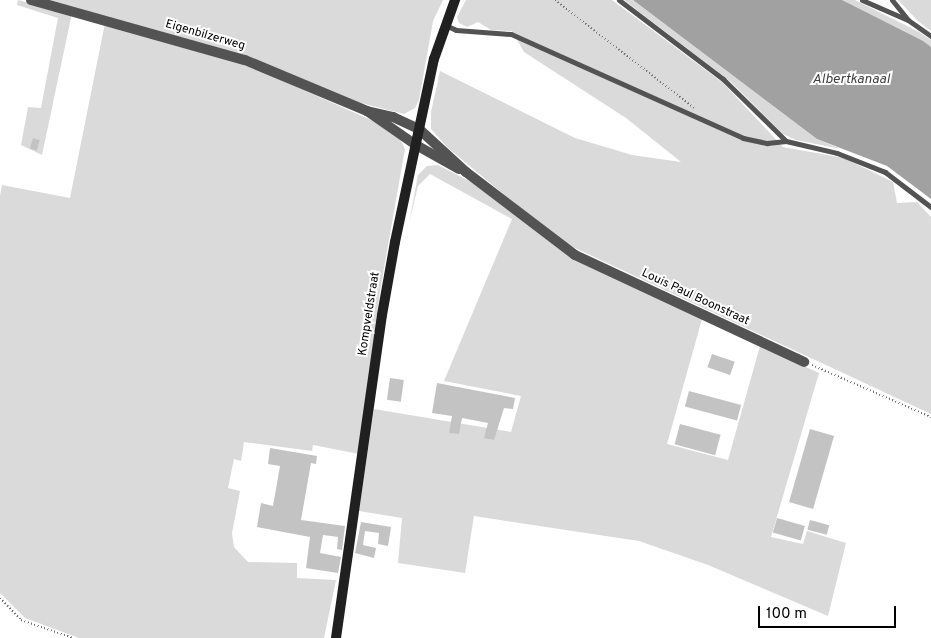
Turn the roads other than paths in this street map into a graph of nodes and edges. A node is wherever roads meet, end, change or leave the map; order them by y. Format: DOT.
graph roads {
  1 [pos="31,0"];
  2 [pos="455,0"];
  3 [pos="619,0"];
  4 [pos="862,0"];
  5 [pos="892,0"];
  6 [pos="908,20"];
  7 [pos="444,25"];
  8 [pos="931,36"];
  9 [pos="368,111"];
  10 [pos="419,129"];
  11 [pos="786,141"];
  12 [pos="416,145"];
  13 [pos="466,172"];
  14 [pos="931,207"];
  15 [pos="804,362"];
  16 [pos="336,638"];
  1 -- 9 [label="street, Eigenbilzerweg"];
  2 -- 7 [label="street, Kompveldstraat"];
  3 -- 11 [label="lane"];
  4 -- 6 [label="lane"];
  5 -- 6 [label="lane"];
  6 -- 8 [label="lane"];
  7 -- 10 [label="street, Kompveldstraat"];
  7 -- 11 [label="lane"];
  9 -- 10 [label="street, Eigenbilzerweg"];
  9 -- 12 [label="street, Eigenbilzerweg"];
  10 -- 12 [label="street, Kompveldstraat"];
  10 -- 13 [label="street, Louis Paul Boonstraat"];
  11 -- 14 [label="lane"];
  12 -- 13 [label="street, Louis Paul Boonstraat"];
  12 -- 16 [label="street, Kompveldstraat"];
  13 -- 15 [label="street, Louis Paul Boonstraat"];
}
